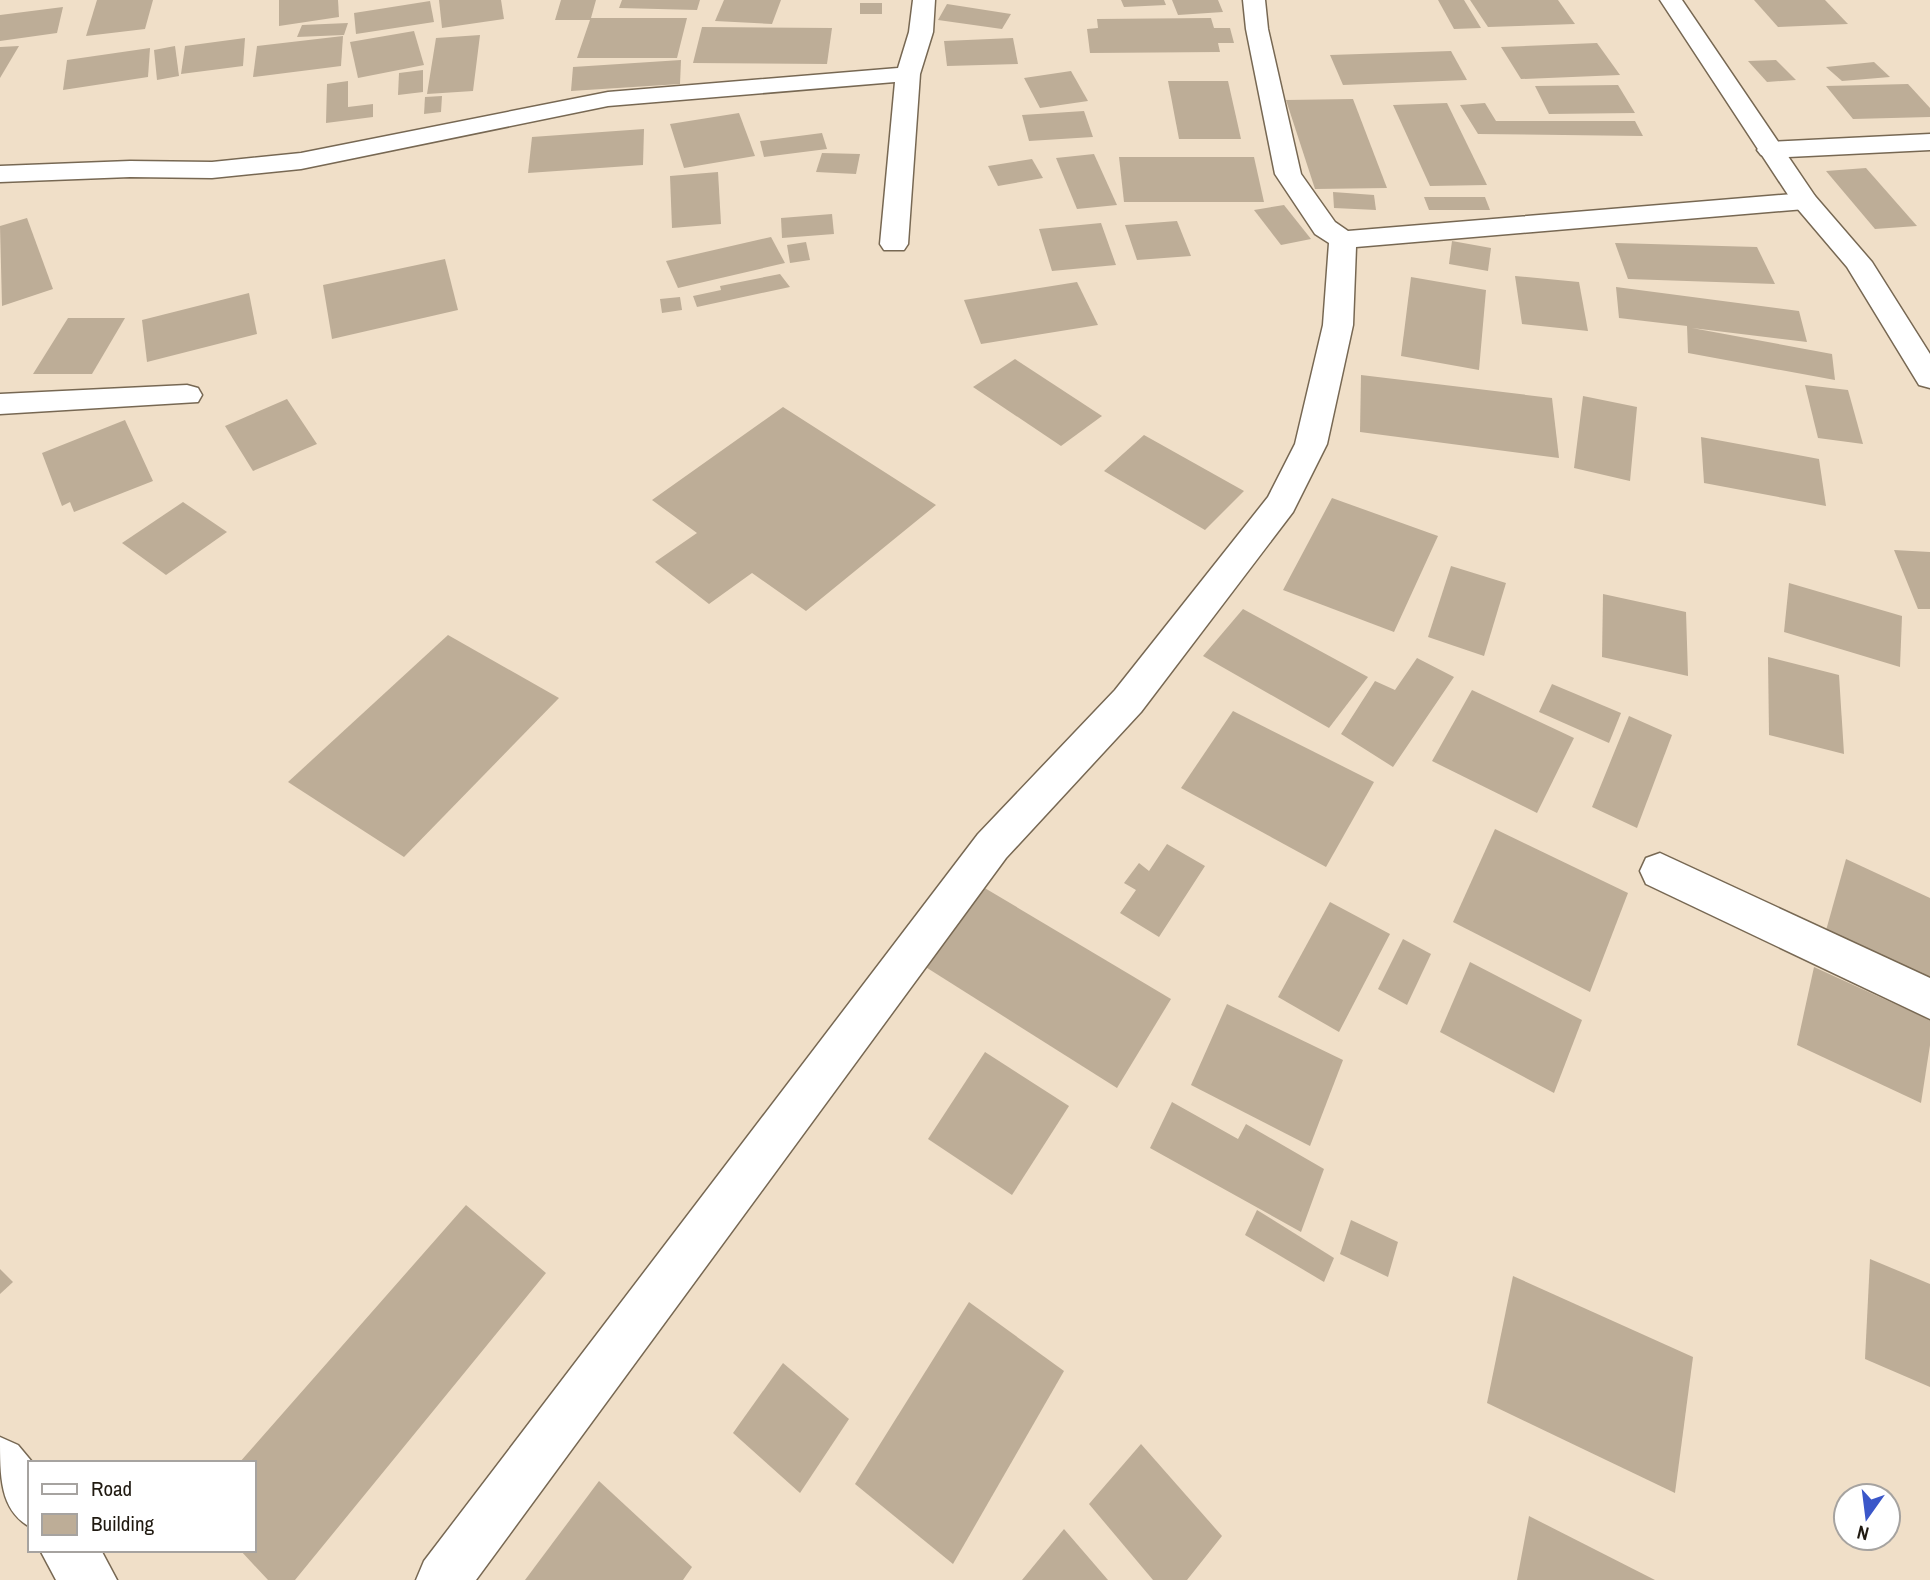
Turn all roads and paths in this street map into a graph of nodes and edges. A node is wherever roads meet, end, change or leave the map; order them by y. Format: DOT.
graph roads {
  1 [pos="924,0"];
  2 [pos="1254,0"];
  3 [pos="1671,0"];
  4 [pos="908,74"];
  5 [pos="1930,142"];
  6 [pos="1770,150"];
  7 [pos="0,174"];
  8 [pos="1805,201"];
  9 [pos="1343,240"];
  10 [pos="894,244"];
  11 [pos="1930,379"];
  12 [pos="187,395"];
  13 [pos="0,404"];
  14 [pos="1660,872"];
  15 [pos="1930,999"];
  16 [pos="0,1463"];
  17 [pos="28,1498"];
  18 [pos="69,1552"];
  19 [pos="90,1580"];
  20 [pos="443,1580"];
  1 -- 4 [label="street"];
  2 -- 9 [label="street"];
  3 -- 6 [label="street"];
  4 -- 7 [label="street"];
  4 -- 10 [label="street"];
  5 -- 6 [label="street"];
  6 -- 8 [label="street"];
  8 -- 9 [label="street"];
  8 -- 11 [label="street"];
  9 -- 20 [label="street"];
  12 -- 13 [label="street"];
  14 -- 15 [label="street"];
  16 -- 17 [label="street"];
  18 -- 19 [label="street"];
}
